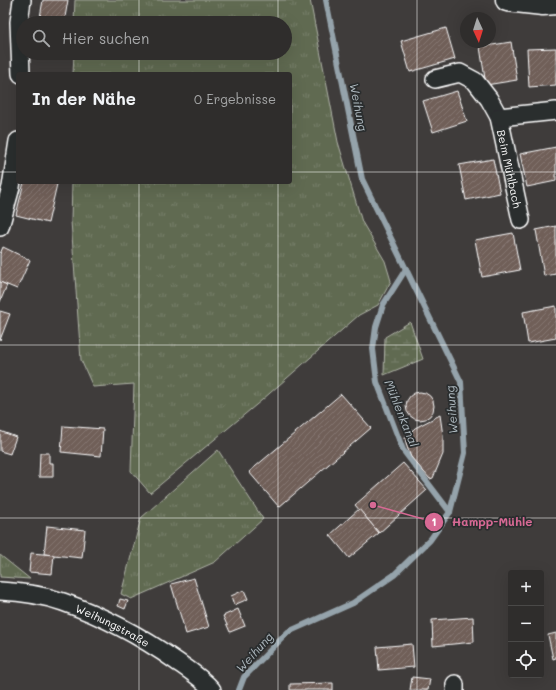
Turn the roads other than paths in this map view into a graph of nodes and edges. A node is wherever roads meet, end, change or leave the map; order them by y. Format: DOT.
graph roads {
  1 [pos="22,0"];
  2 [pos="507,0"];
  3 [pos="556,3"];
  4 [pos="20,16"];
  5 [pos="20,60"];
  6 [pos="21,72"];
  7 [pos="435,79"];
  8 [pos="556,111"];
  9 [pos="499,117"];
  10 [pos="16,154"];
  11 [pos="521,220"];
  12 [pos="0,227"];
  13 [pos="0,591"];
  14 [pos="212,690"];
  1 -- 4 [label="street"];
  2 -- 3 [label="main road"];
  5 -- 6 [label="street"];
  7 -- 9 [label="street, Beim Mühlbach"];
  8 -- 9 [label="street, Beim Mühlbach"];
  9 -- 11 [label="street, Beim Mühlbach"];
  10 -- 12 [label="street"];
  13 -- 14 [label="street, Weihungstraße"];
}
